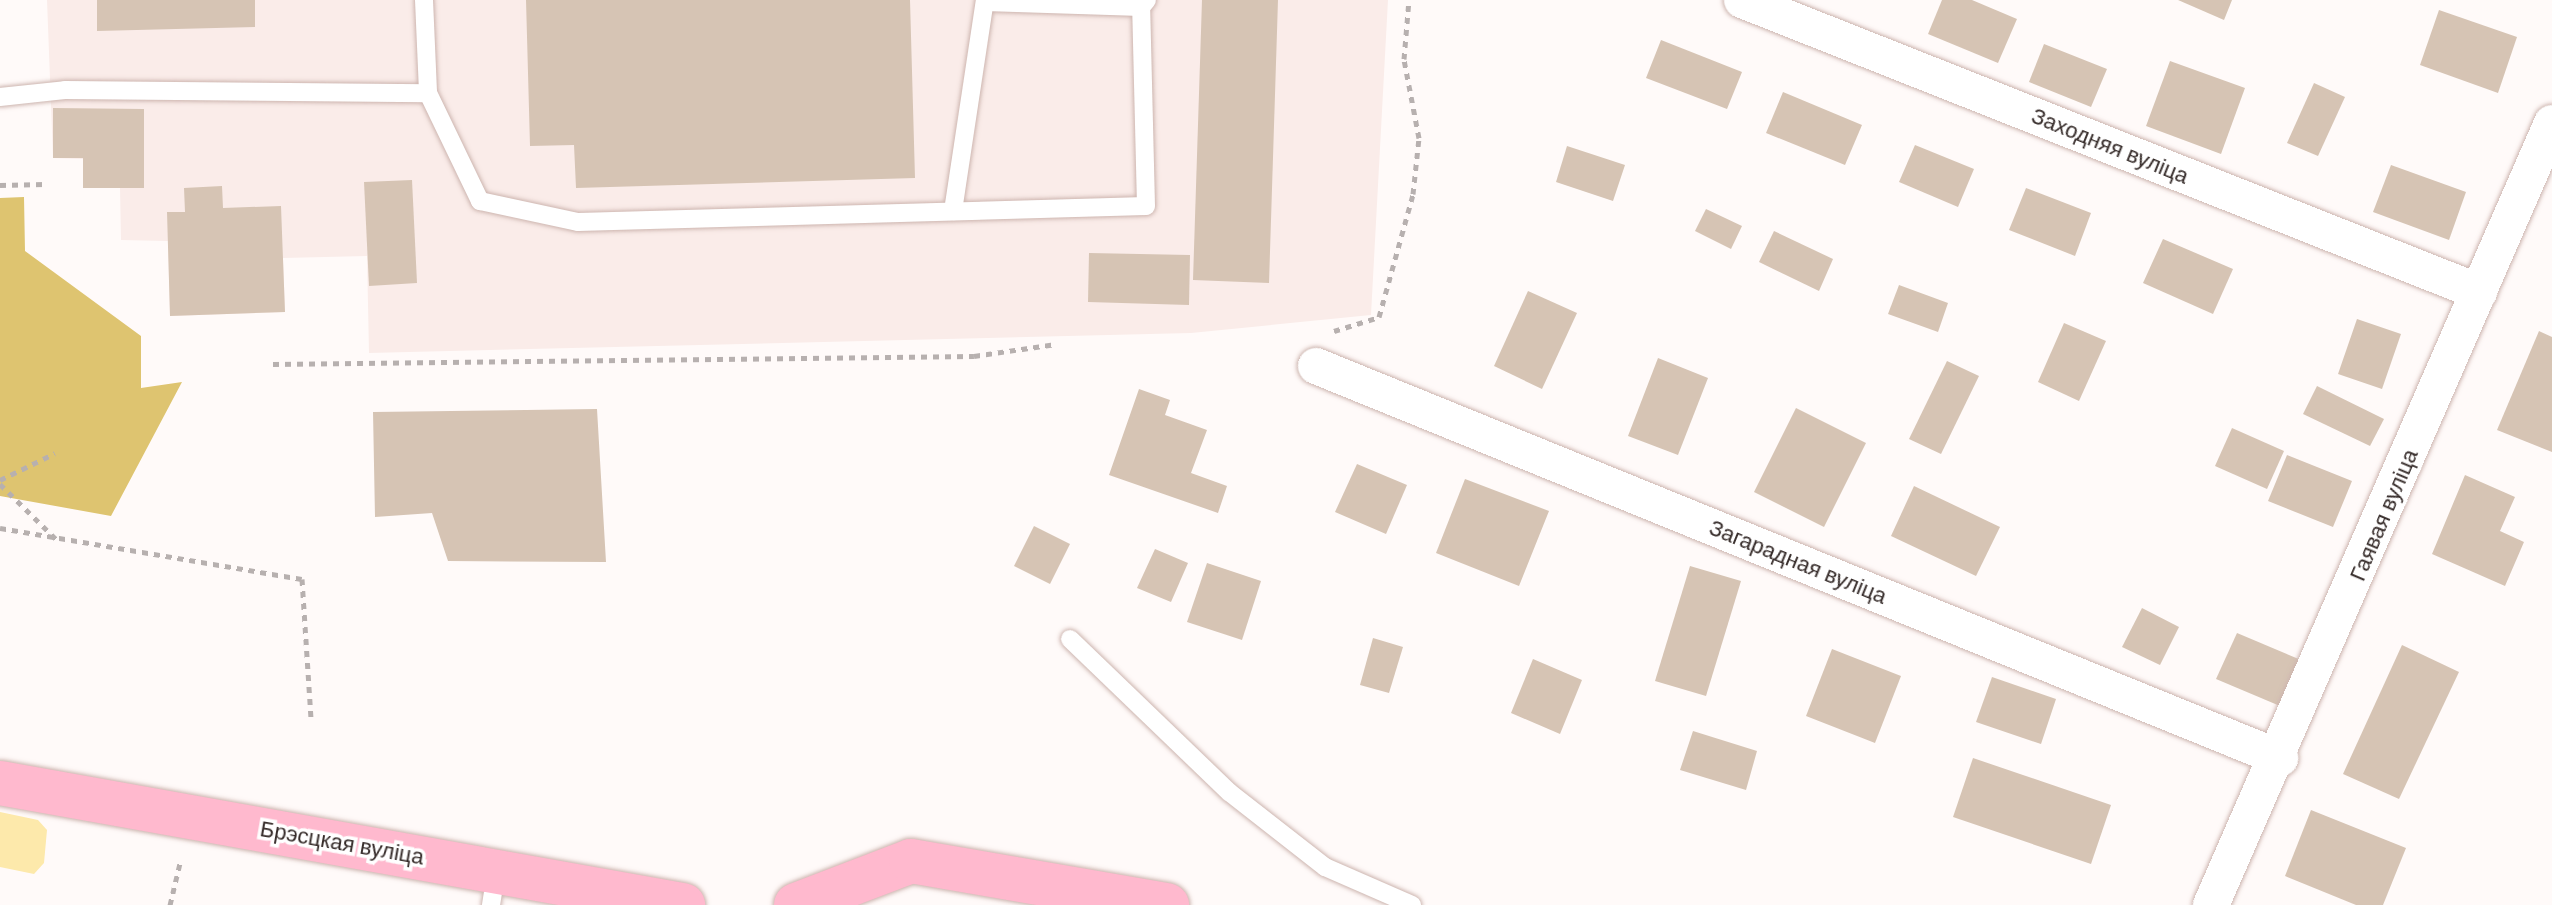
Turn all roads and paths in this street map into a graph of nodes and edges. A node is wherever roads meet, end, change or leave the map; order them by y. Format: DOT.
graph roads {
  1 [pos="424,0"];
  2 [pos="1409,0"];
  3 [pos="1742,0"];
  4 [pos="985,1"];
  5 [pos="1144,4"];
  6 [pos="428,93"];
  7 [pos="0,97"];
  8 [pos="2552,123"];
  9 [pos="45,184"];
  10 [pos="0,185"];
  11 [pos="953,211"];
  12 [pos="2479,292"];
  13 [pos="1056,344"];
  14 [pos="273,364"];
  15 [pos="1316,366"];
  16 [pos="55,453"];
  17 [pos="0,482"];
  18 [pos="0,528"];
  19 [pos="59,542"];
  20 [pos="1070,639"];
  21 [pos="311,720"];
  22 [pos="2280,758"];
  23 [pos="0,783"];
  24 [pos="494,888"];
  25 [pos="683,905"];
  26 [pos="796,905"];
  27 [pos="1167,905"];
  28 [pos="1412,905"];
  29 [pos="2211,905"];
  1 -- 6 [label="lane"];
  2 -- 15 [label="path"];
  3 -- 12 [label="street, Заходняя вуліца"];
  4 -- 5 [label="lane"];
  4 -- 11 [label="lane"];
  5 -- 11 [label="lane"];
  6 -- 7 [label="lane"];
  6 -- 11 [label="lane"];
  8 -- 12 [label="street, Гаявая вуліца"];
  9 -- 10 [label="path"];
  12 -- 22 [label="street, Гаявая вуліца"];
  13 -- 14 [label="path"];
  15 -- 22 [label="street, Загарадная вуліца"];
  16 -- 17 [label="path"];
  17 -- 19 [label="path"];
  18 -- 19 [label="path"];
  19 -- 21 [label="path"];
  20 -- 28 [label="lane"];
  22 -- 29 [label="street, Гаявая вуліца"];
  23 -- 24 [label="main road, Брэсцкая вуліца"];
  24 -- 25 [label="main road, Брэсцкая вуліца"];
  26 -- 27 [label="main road"];
}
